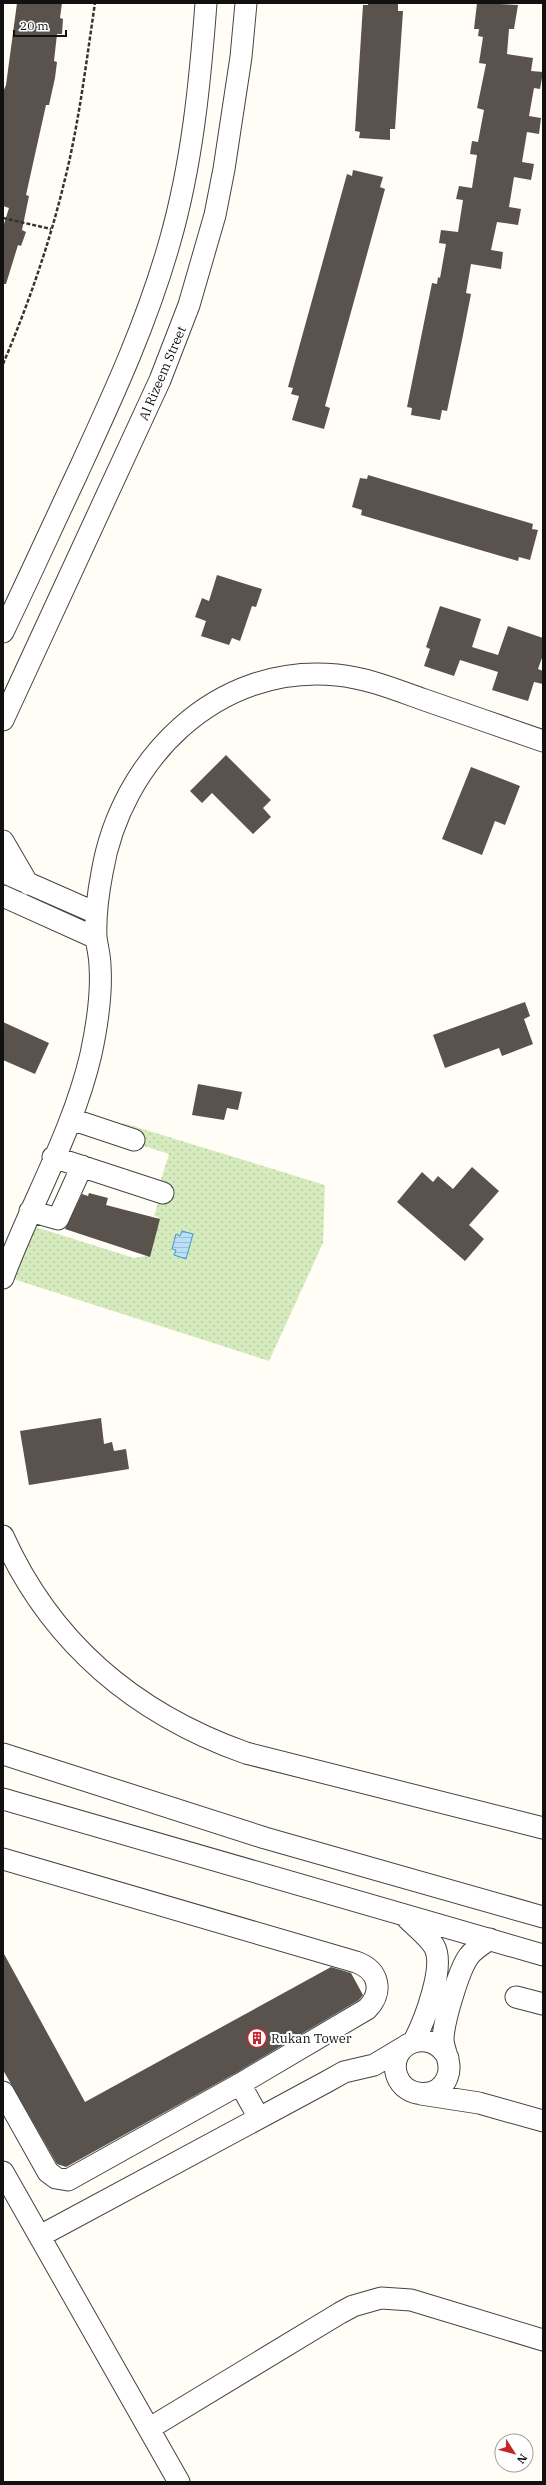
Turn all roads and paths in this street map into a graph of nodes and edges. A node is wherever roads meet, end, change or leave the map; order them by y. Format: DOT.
graph roads {
  1 [pos="95,3"];
  2 [pos="206,3"];
  3 [pos="246,3"];
  4 [pos="3,218"];
  5 [pos="52,229"];
  6 [pos="3,364"];
  7 [pos="3,632"];
  8 [pos="3,720"];
  9 [pos="543,741"];
  10 [pos="3,841"];
  11 [pos="3,872"];
  12 [pos="28,884"];
  13 [pos="8,901"];
  14 [pos="96,913"];
  15 [pos="96,938"];
  16 [pos="71,1119"];
  17 [pos="134,1140"];
  18 [pos="53,1157"];
  19 [pos="82,1166"];
  20 [pos="163,1193"];
  21 [pos="30,1211"];
  22 [pos="3,1278"];
  23 [pos="3,1536"];
  24 [pos="3,1754"];
  25 [pos="3,1799"];
  26 [pos="543,1828"];
  27 [pos="3,1859"];
  28 [pos="403,1914"];
  29 [pos="543,1917"];
  30 [pos="490,1939"];
  31 [pos="543,1955"];
  32 [pos="516,1997"];
  33 [pos="543,2004"];
  34 [pos="409,2044"];
  35 [pos="449,2063"];
  36 [pos="359,2070"];
  37 [pos="240,2084"];
  38 [pos="402,2085"];
  39 [pos="3,2092"];
  40 [pos="421,2094"];
  41 [pos="479,2104"];
  42 [pos="259,2118"];
  43 [pos="543,2121"];
  44 [pos="3,2172"];
  45 [pos="40,2236"];
  46 [pos="543,2340"];
  47 [pos="150,2428"];
  48 [pos="179,2482"];
  1 -- 5 [label="path"];
  2 -- 7 [label="street"];
  3 -- 8 [label="street, Al Rizeem Street"];
  4 -- 5 [label="path"];
  5 -- 6 [label="path"];
  9 -- 14 [label="street"];
  10 -- 12 [label="street"];
  11 -- 12 [label="street"];
  12 -- 14 [label="street"];
  13 -- 15 [label="street"];
  14 -- 15 [label="street"];
  15 -- 16 [label="street"];
  16 -- 17 [label="street"];
  16 -- 18 [label="street"];
  18 -- 19 [label="street"];
  18 -- 21 [label="street"];
  19 -- 20 [label="street"];
  19 -- 21 [label="street"];
  21 -- 22 [label="street"];
  23 -- 26 [label="street"];
  24 -- 29 [label="street"];
  25 -- 28 [label="street"];
  27 -- 37 [label="street"];
  28 -- 30 [label="street"];
  28 -- 34 [label="street"];
  30 -- 31 [label="street"];
  30 -- 35 [label="street"];
  32 -- 33 [label="street"];
  34 -- 35 [label="street"];
  34 -- 36 [label="street"];
  34 -- 38 [label="street"];
  35 -- 40 [label="street"];
  35 -- 41 [label="street"];
  36 -- 38 [label="street"];
  36 -- 42 [label="street"];
  37 -- 39 [label="street"];
  37 -- 42 [label="street"];
  38 -- 40 [label="street"];
  40 -- 41 [label="street"];
  41 -- 43 [label="street"];
  42 -- 45 [label="street"];
  44 -- 45 [label="street"];
  45 -- 47 [label="street"];
  46 -- 47 [label="street"];
  47 -- 48 [label="street"];
}
